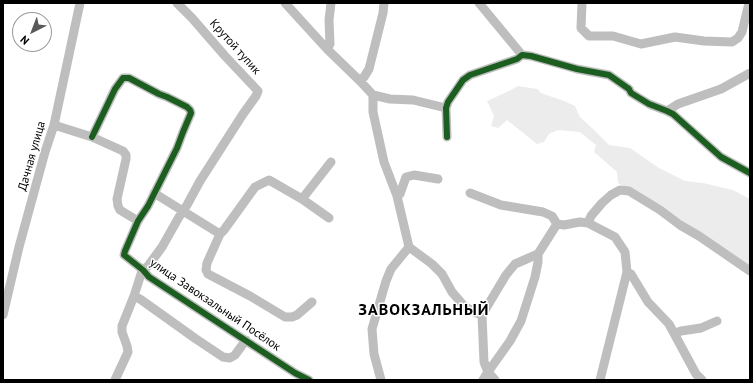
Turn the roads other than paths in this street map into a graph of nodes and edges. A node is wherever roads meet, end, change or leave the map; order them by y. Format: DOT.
graph roads {
  1 [pos="80,3"];
  2 [pos="177,3"];
  3 [pos="285,3"];
  4 [pos="331,3"];
  5 [pos="384,3"];
  6 [pos="479,3"];
  7 [pos="582,3"];
  8 [pos="749,3"];
  9 [pos="327,49"];
  10 [pos="522,55"];
  11 [pos="750,73"];
  12 [pos="360,81"];
  13 [pos="258,91"];
  14 [pos="373,95"];
  15 [pos="446,108"];
  16 [pos="667,111"];
  17 [pos="54,126"];
  18 [pos="92,137"];
  19 [pos="447,137"];
  20 [pos="331,162"];
  21 [pos="750,174"];
  22 [pos="438,179"];
  23 [pos="154,193"];
  24 [pos="470,193"];
  25 [pos="397,196"];
  26 [pos="302,199"];
  27 [pos="183,211"];
  28 [pos="329,218"];
  29 [pos="138,220"];
  30 [pos="588,223"];
  31 [pos="557,224"];
  32 [pos="220,234"];
  33 [pos="409,247"];
  34 [pos="538,254"];
  35 [pos="143,270"];
  36 [pos="750,271"];
  37 [pos="627,272"];
  38 [pos="134,296"];
  39 [pos="312,302"];
  40 [pos="3,315"];
  41 [pos="482,315"];
  42 [pos="717,321"];
  43 [pos="675,333"];
  44 [pos="246,340"];
  45 [pos="488,372"];
  46 [pos="114,380"];
  47 [pos="309,380"];
  48 [pos="381,380"];
  49 [pos="483,380"];
  50 [pos="495,380"];
  51 [pos="600,380"];
  52 [pos="702,380"];
  1 -- 17 [label="street, Дачная улица"];
  2 -- 13 [label="street, Крутой тупик"];
  3 -- 9 [label="street"];
  4 -- 9 [label="street"];
  5 -- 12 [label="street"];
  6 -- 10 [label="street"];
  7 -- 8 [label="street"];
  9 -- 12 [label="street"];
  10 -- 15 [label="street"];
  10 -- 16 [label="street"];
  11 -- 16 [label="street"];
  12 -- 14 [label="street"];
  13 -- 27 [label="street, улица Завокзальный Посёлок"];
  14 -- 15 [label="street"];
  14 -- 25 [label="street"];
  15 -- 19 [label="street"];
  16 -- 21 [label="street"];
  17 -- 18 [label="street"];
  17 -- 40 [label="street, Дачная улица"];
  18 -- 23 [label="street, улица Завокзальный Посёлок"];
  18 -- 29 [label="street"];
  20 -- 26 [label="street"];
  22 -- 25 [label="street"];
  23 -- 27 [label="street"];
  23 -- 29 [label="street, улица Завокзальный Посёлок"];
  24 -- 31 [label="street"];
  25 -- 33 [label="street"];
  26 -- 28 [label="street, улица Завокзальный Посёлок"];
  26 -- 32 [label="street, улица Завокзальный Посёлок"];
  27 -- 32 [label="street"];
  27 -- 35 [label="street, улица Завокзальный Посёлок"];
  29 -- 35 [label="street, улица Завокзальный Посёлок"];
  30 -- 31 [label="street"];
  30 -- 36 [label="street"];
  30 -- 37 [label="street"];
  31 -- 34 [label="street"];
  32 -- 39 [label="street, улица Завокзальный Посёлок"];
  33 -- 41 [label="street"];
  33 -- 48 [label="street"];
  34 -- 41 [label="street"];
  34 -- 45 [label="street"];
  35 -- 38 [label="street, улица Завокзальный Посёлок"];
  35 -- 44 [label="street, улица Завокзальный Посёлок"];
  37 -- 43 [label="street"];
  37 -- 51 [label="street"];
  38 -- 44 [label="street, улица Завокзальный Посёлок"];
  38 -- 46 [label="street, улица Завокзальный Посёлок"];
  41 -- 45 [label="street"];
  42 -- 43 [label="street"];
  43 -- 52 [label="street"];
  44 -- 47 [label="street, улица Завокзальный Посёлок"];
  45 -- 49 [label="street"];
  45 -- 50 [label="street"];
}
